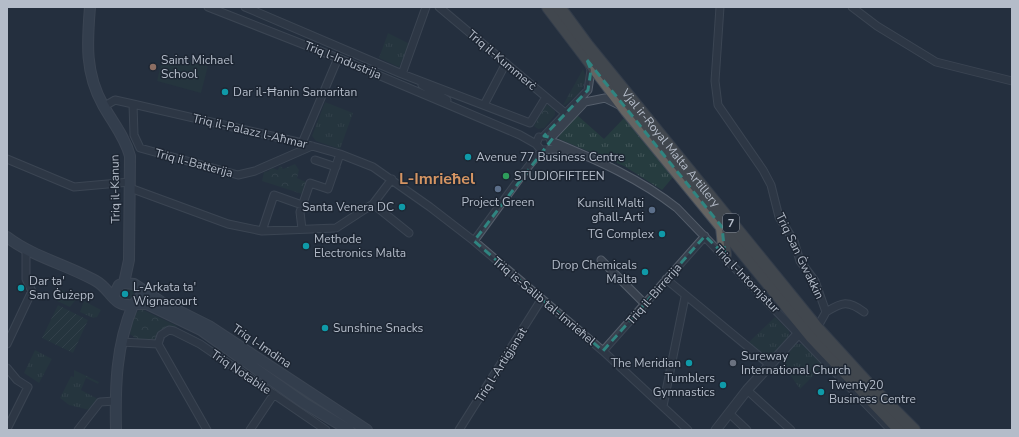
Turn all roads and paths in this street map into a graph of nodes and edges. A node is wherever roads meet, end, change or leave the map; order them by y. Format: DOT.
graph roads {
  1 [pos="90,7"];
  2 [pos="208,7"];
  3 [pos="245,7"];
  4 [pos="426,7"];
  5 [pos="439,7"];
  6 [pos="548,7"];
  7 [pos="559,7"];
  8 [pos="720,7"];
  9 [pos="852,7"];
  10 [pos="261,10"];
  11 [pos="338,58"];
  12 [pos="587,60"];
  13 [pos="506,63"];
  14 [pos="402,74"];
  15 [pos="1012,81"];
  16 [pos="546,97"];
  17 [pos="133,104"];
  18 [pos="484,105"];
  19 [pos="103,107"];
  20 [pos="627,111"];
  21 [pos="565,113"];
  22 [pos="476,116"];
  23 [pos="520,135"];
  24 [pos="546,138"];
  25 [pos="302,143"];
  26 [pos="312,146"];
  27 [pos="541,148"];
  28 [pos="340,154"];
  29 [pos="583,154"];
  30 [pos="7,160"];
  31 [pos="315,160"];
  32 [pos="336,167"];
  33 [pos="392,179"];
  34 [pos="130,185"];
  35 [pos="373,204"];
  36 [pos="302,205"];
  37 [pos="722,227"];
  38 [pos="302,229"];
  39 [pos="262,231"];
  40 [pos="409,233"];
  41 [pos="705,236"];
  42 [pos="7,237"];
  43 [pos="474,241"];
  44 [pos="26,249"];
  45 [pos="725,256"];
  46 [pos="601,260"];
  47 [pos="666,279"];
  48 [pos="97,281"];
  49 [pos="129,285"];
  50 [pos="685,297"];
  51 [pos="115,300"];
  52 [pos="541,300"];
  53 [pos="134,304"];
  54 [pos="645,304"];
  55 [pos="826,312"];
  56 [pos="864,312"];
  57 [pos="124,327"];
  58 [pos="817,328"];
  59 [pos="798,334"];
  60 [pos="121,342"];
  61 [pos="7,344"];
  62 [pos="158,344"];
  63 [pos="603,351"];
  64 [pos="770,365"];
  65 [pos="7,368"];
  66 [pos="747,390"];
  67 [pos="274,394"];
  68 [pos="115,401"];
  69 [pos="663,406"];
  70 [pos="729,412"];
  71 [pos="7,429"];
  72 [pos="78,430"];
  73 [pos="116,430"];
  74 [pos="206,430"];
  75 [pos="250,430"];
  76 [pos="326,430"];
  77 [pos="348,430"];
  78 [pos="367,430"];
  79 [pos="459,430"];
  80 [pos="688,430"];
  81 [pos="716,430"];
  82 [pos="747,430"];
  83 [pos="791,430"];
  84 [pos="891,430"];
  85 [pos="900,430"];
  86 [pos="914,430"];
  1 -- 19 [label="main road, Triq il-Kanun"];
  2 -- 11 [label="street, Triq l-Industrija"];
  3 -- 10 [label="street, Triq l-Industrija"];
  4 -- 14 [label="street"];
  5 -- 13 [label="street, Triq il-Kummerċ"];
  6 -- 12 [label="highway, Vjal ir-Royal Malta Artillery / 7"];
  7 -- 58 [label="highway, Vjal ir-Royal Malta Artillery / 7"];
  8 -- 55 [label="street, Triq San Ġwakkin"];
  9 -- 15 [label="street"];
  10 -- 14 [label="street, Triq l-Industrija"];
  11 -- 22 [label="street, Triq l-Industrija"];
  11 -- 25 [label="street"];
  12 -- 20 [label="highway, Vjal ir-Royal Malta Artillery / 7"];
  12 -- 21 [label="street"];
  13 -- 16 [label="street, Triq il-Kummerċ"];
  13 -- 18 [label="street"];
  14 -- 18 [label="street, Triq l-Industrija"];
  14 -- 22 [label="street, Triq l-Industrija"];
  16 -- 18 [label="street, Triq l-Industrija"];
  16 -- 21 [label="street, Triq il-Kummerċ"];
  17 -- 19 [label="street, Triq il-Palazz l-Aħmar"];
  17 -- 25 [label="street, Triq il-Palazz l-Aħmar"];
  17 -- 26 [label="street, Triq il-Batterija"];
  19 -- 34 [label="main road, Triq il-Kanun"];
  20 -- 24 [label="street"];
  20 -- 37 [label="highway, Vjal ir-Royal Malta Artillery / 7"];
  21 -- 24 [label="street"];
  22 -- 23 [label="street, Triq l-Industrija"];
  23 -- 24 [label="street, Triq l-Industrija"];
  23 -- 27 [label="street, Triq l-Industrija"];
  24 -- 27 [label="street"];
  24 -- 27 [label="street"];
  24 -- 29 [label="street, Triq l-Intornjatur"];
  25 -- 26 [label="street, Triq il-Palazz l-Aħmar"];
  26 -- 28 [label="street, Triq il-Palazz l-Aħmar"];
  27 -- 29 [label="street, Triq l-Intornjatur"];
  27 -- 43 [label="street"];
  28 -- 32 [label="street"];
  28 -- 33 [label="street, Triq il-Palazz l-Aħmar"];
  29 -- 41 [label="street, Triq l-Intornjatur"];
  30 -- 34 [label="street"];
  31 -- 32 [label="street"];
  32 -- 36 [label="street"];
  33 -- 35 [label="street"];
  33 -- 43 [label="street, Triq is-Salib tal-Imrieħel"];
  34 -- 39 [label="street"];
  34 -- 49 [label="main road, Triq il-Kanun"];
  35 -- 38 [label="street"];
  35 -- 40 [label="street"];
  36 -- 38 [label="street"];
  36 -- 39 [label="street"];
  37 -- 45 [label="highway"];
  37 -- 85 [label="highway, Vjal ir-Royal Malta Artillery / 7"];
  38 -- 39 [label="street"];
  41 -- 45 [label="street, Triq l-Intornjatur"];
  41 -- 47 [label="street, Triq il-Birrerija"];
  42 -- 44 [label="main road"];
  43 -- 52 [label="street, Triq is-Salib tal-Imrieħel"];
  44 -- 48 [label="main road"];
  44 -- 61 [label="street"];
  45 -- 59 [label="street, Triq l-Intornjatur"];
  46 -- 54 [label="street"];
  47 -- 50 [label="street"];
  47 -- 54 [label="street, Triq il-Birrerija"];
  48 -- 49 [label="main road, Triq l-Imdina"];
  48 -- 51 [label="main road"];
  49 -- 51 [label="main road"];
  49 -- 53 [label="main road"];
  49 -- 78 [label="main road, Triq l-Imdina"];
  50 -- 64 [label="street"];
  50 -- 69 [label="street"];
  51 -- 53 [label="main road, Triq l-Imdina"];
  51 -- 57 [label="main road"];
  52 -- 63 [label="street, Triq is-Salib tal-Imrieħel"];
  52 -- 79 [label="street, Triq l-Artiġjanat"];
  53 -- 57 [label="main road"];
  53 -- 77 [label="main road, Triq l-Imdina"];
  54 -- 63 [label="street, Triq il-Birrerija"];
  55 -- 56 [label="street"];
  55 -- 58 [label="street, Triq San Ġwakkin"];
  57 -- 60 [label="main road"];
  58 -- 86 [label="highway, Vjal ir-Royal Malta Artillery / 7"];
  59 -- 64 [label="street"];
  59 -- 84 [label="street, Triq l-Intornjatur"];
  60 -- 62 [label="street"];
  60 -- 68 [label="main road"];
  62 -- 67 [label="street, Triq Notabile"];
  62 -- 74 [label="street"];
  63 -- 69 [label="street, Triq is-Salib tal-Imrieħel"];
  64 -- 66 [label="street"];
  65 -- 71 [label="street"];
  66 -- 70 [label="street"];
  66 -- 83 [label="street"];
  67 -- 75 [label="street"];
  67 -- 76 [label="street, Triq Notabile"];
  68 -- 72 [label="street"];
  68 -- 73 [label="main road"];
  69 -- 80 [label="street, Triq is-Salib tal-Imrieħel"];
  70 -- 81 [label="street"];
  70 -- 82 [label="street"];
}
